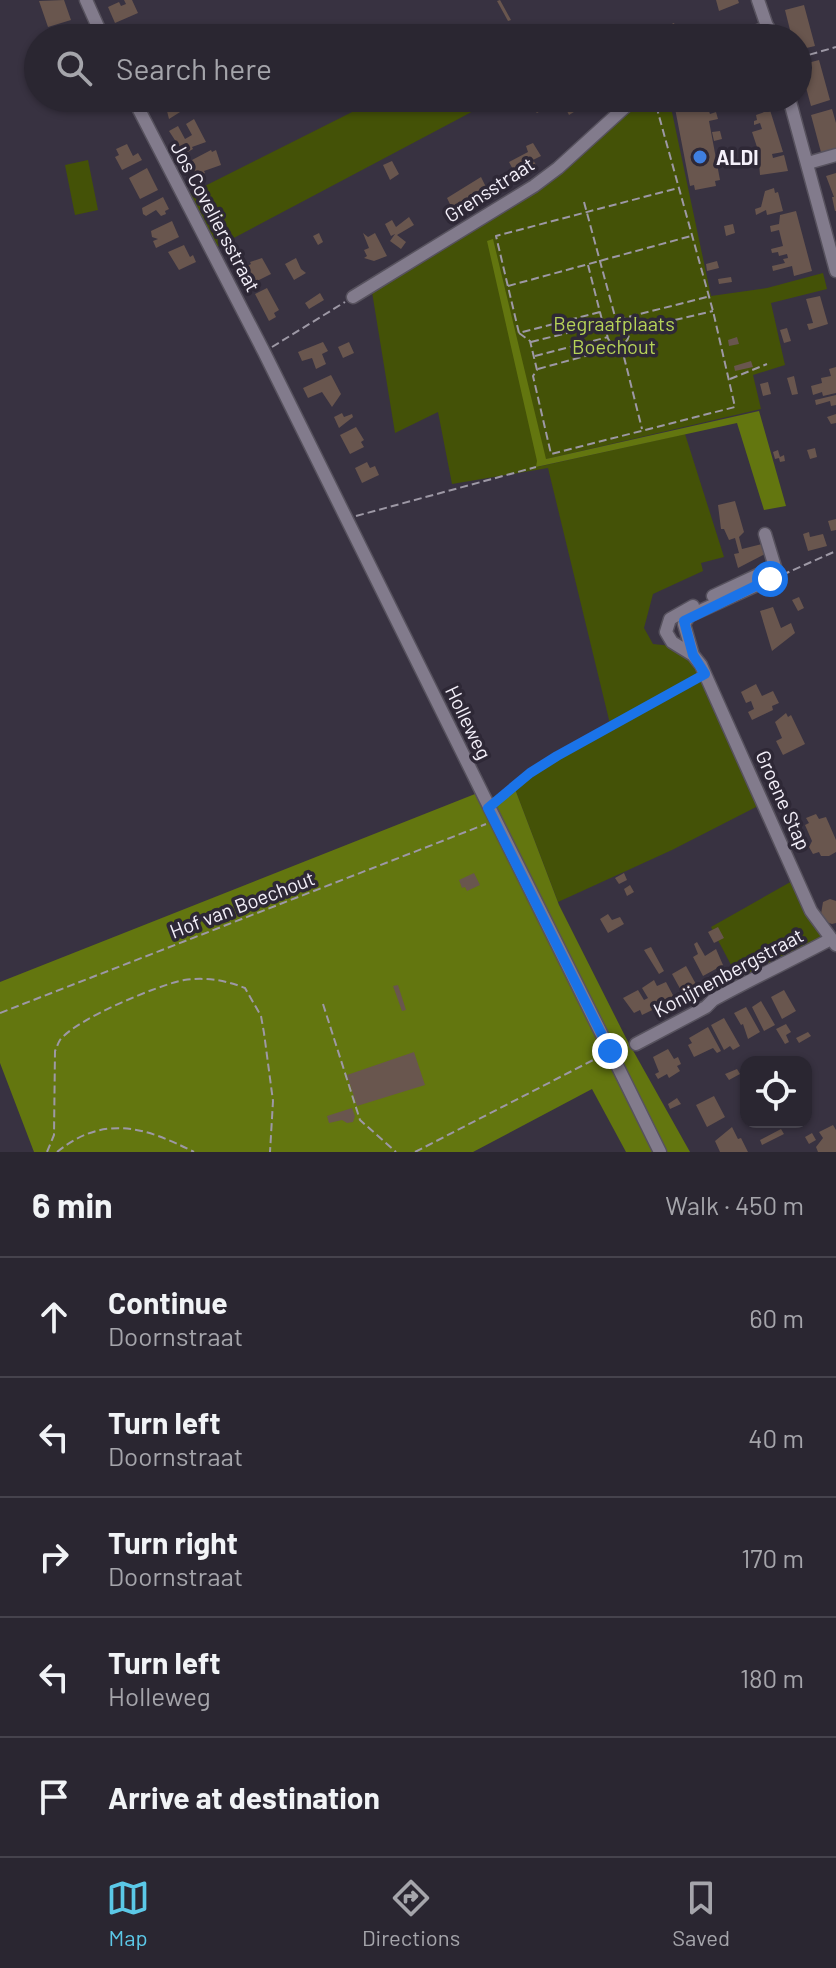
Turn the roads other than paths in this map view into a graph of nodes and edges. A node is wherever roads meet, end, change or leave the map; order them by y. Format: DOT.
graph roads {
  1 [pos="86,0"];
  2 [pos="758,0"];
  3 [pos="97,24"];
  4 [pos="766,24"];
  5 [pos="140,112"];
  6 [pos="620,112"];
  7 [pos="793,112"];
  8 [pos="836,155"];
  9 [pos="808,163"];
  10 [pos="836,271"];
  11 [pos="353,297"];
  12 [pos="264,352"];
  13 [pos="765,534"];
  14 [pos="770,579"];
  15 [pos="693,655"];
  16 [pos="834,942"];
  17 [pos="636,1044"];
  18 [pos="660,1152"];
  1 -- 3 [label="street"];
  2 -- 4 [label="street"];
  5 -- 12 [label="street, Jos Coveliersstraat"];
  6 -- 11 [label="street, Grensstraat"];
  7 -- 9 [label="street"];
  8 -- 9 [label="street"];
  9 -- 10 [label="street"];
  12 -- 18 [label="street, Holleweg"];
  13 -- 15 [label="street"];
  14 -- 15 [label="street"];
  15 -- 16 [label="street, Groene Stap"];
  16 -- 17 [label="street, Konijnenbergstraat"];
}
